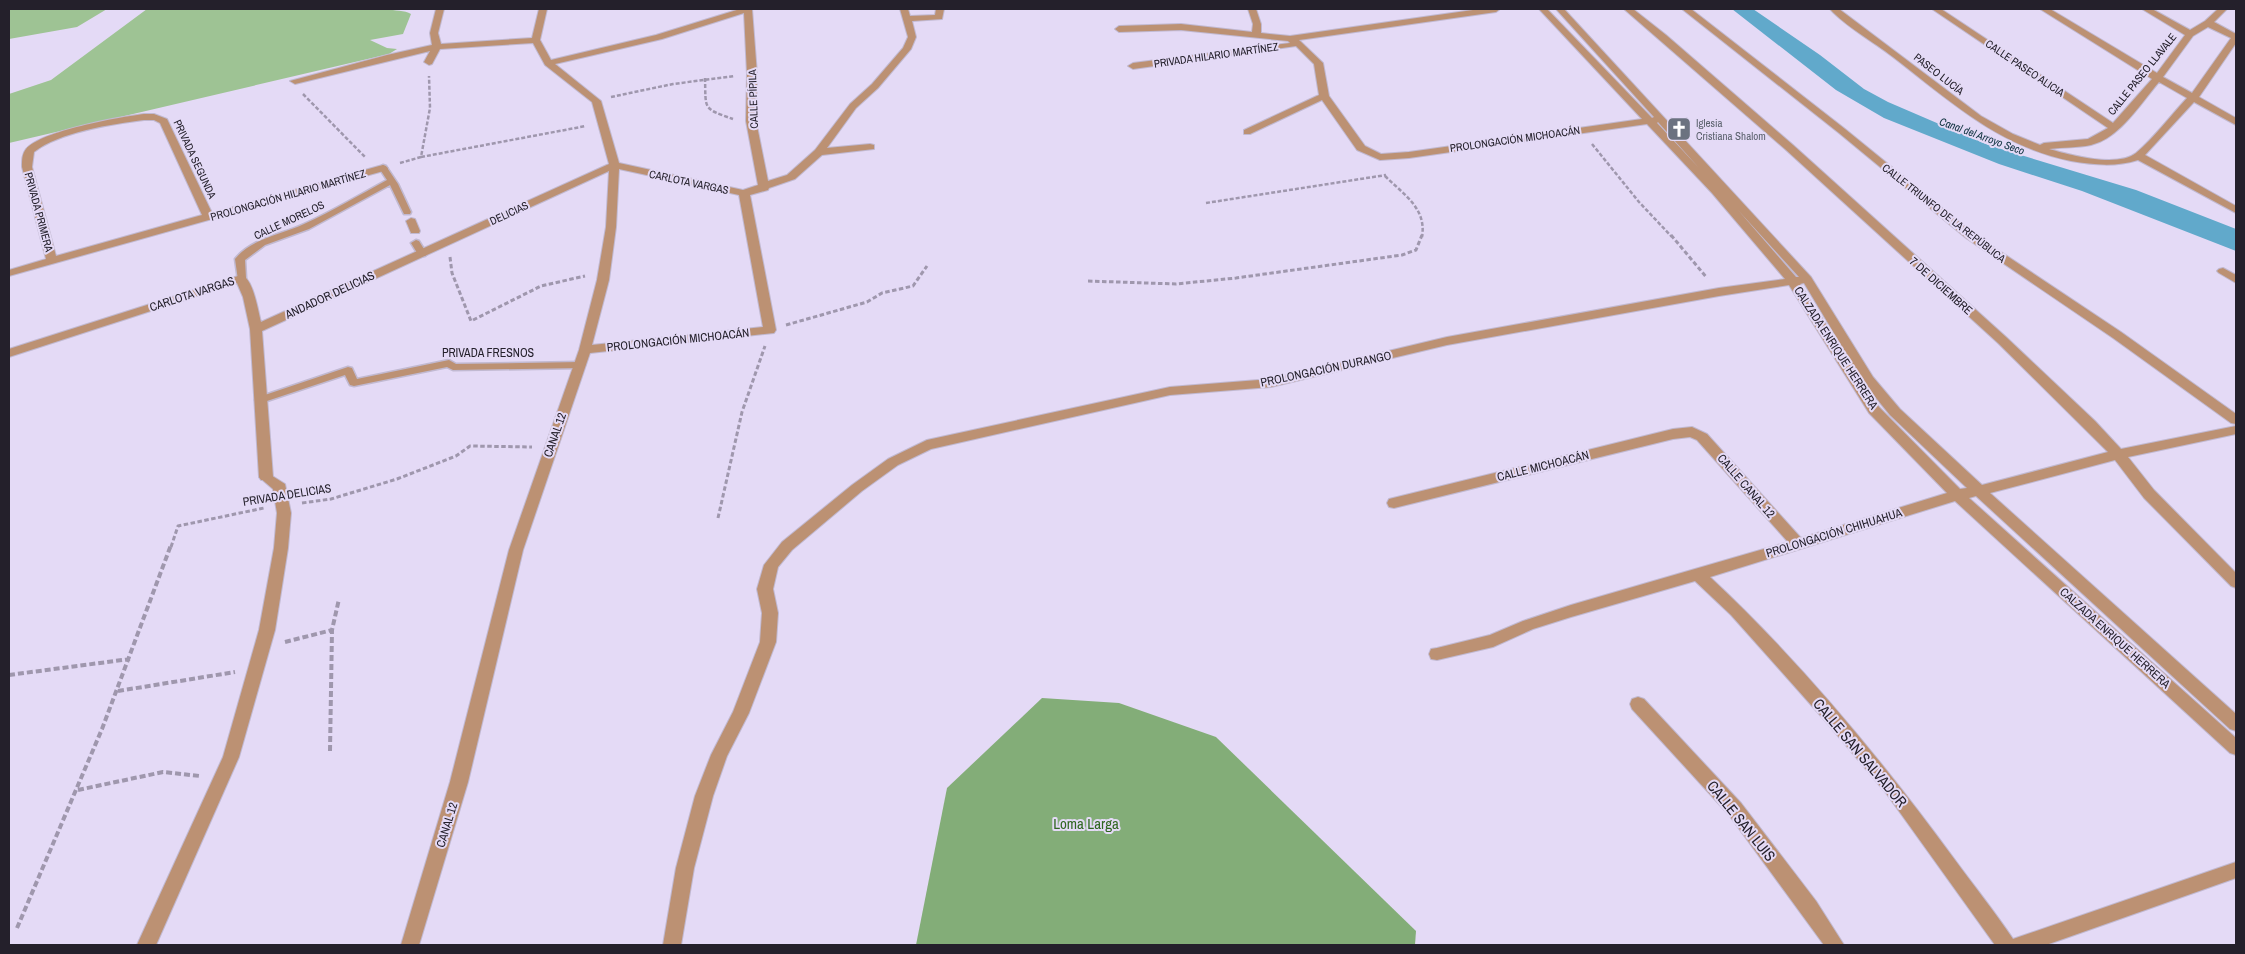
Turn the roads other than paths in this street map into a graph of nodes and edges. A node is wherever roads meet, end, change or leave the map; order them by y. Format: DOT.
graph roads {
  1 [pos="440,9"];
  2 [pos="543,9"];
  3 [pos="748,9"];
  4 [pos="904,9"];
  5 [pos="1252,9"];
  6 [pos="1496,9"];
  7 [pos="1544,9"];
  8 [pos="1560,9"];
  9 [pos="1628,9"];
  10 [pos="1686,9"];
  11 [pos="1834,9"];
  12 [pos="1936,9"];
  13 [pos="2044,9"];
  14 [pos="2146,9"];
  15 [pos="2223,9"];
  16 [pos="940,13"];
  17 [pos="908,19"];
  18 [pos="2208,23"];
  19 [pos="1119,29"];
  20 [pos="2190,34"];
  21 [pos="1256,36"];
  22 [pos="2236,37"];
  23 [pos="536,40"];
  24 [pos="1295,41"];
  25 [pos="437,48"];
  26 [pos="429,62"];
  27 [pos="548,63"];
  28 [pos="1133,66"];
  29 [pos="2158,78"];
  30 [pos="295,81"];
  31 [pos="1324,96"];
  32 [pos="2193,98"];
  33 [pos="1656,120"];
  34 [pos="2236,122"];
  35 [pos="2114,128"];
  36 [pos="1247,132"];
  37 [pos="42,141"];
  38 [pos="870,147"];
  39 [pos="2036,147"];
  40 [pos="820,152"];
  41 [pos="2139,156"];
  42 [pos="614,165"];
  43 [pos="383,168"];
  44 [pos="391,181"];
  45 [pos="764,188"];
  46 [pos="744,193"];
  47 [pos="2236,210"];
  48 [pos="209,218"];
  49 [pos="411,221"];
  50 [pos="416,243"];
  51 [pos="422,254"];
  52 [pos="52,260"];
  53 [pos="404,261"];
  54 [pos="2223,271"];
  55 [pos="9,273"];
  56 [pos="242,278"];
  57 [pos="1807,279"];
  58 [pos="1792,280"];
  59 [pos="2236,280"];
  60 [pos="256,329"];
  61 [pos="585,350"];
  62 [pos="9,353"];
  63 [pos="580,365"];
  64 [pos="260,400"];
  65 [pos="2236,420"];
  66 [pos="2236,430"];
  67 [pos="1692,432"];
  68 [pos="2118,454"];
  69 [pos="1979,492"];
  70 [pos="1957,495"];
  71 [pos="1394,503"];
  72 [pos="1797,543"];
  73 [pos="1698,574"];
  74 [pos="2236,582"];
  75 [pos="1437,654"];
  76 [pos="1638,704"];
  77 [pos="2236,724"];
  78 [pos="2236,748"];
  79 [pos="2236,870"];
  80 [pos="146,945"];
  81 [pos="410,945"];
  82 [pos="672,945"];
  83 [pos="1835,945"];
  84 [pos="2006,945"];
  85 [pos="2020,945"];
  1 -- 25 [label="street"];
  2 -- 23 [label="street"];
  3 -- 27 [label="street"];
  3 -- 45 [label="street, CALLE PÍPILA"];
  4 -- 17 [label="street"];
  5 -- 21 [label="street"];
  6 -- 24 [label="street"];
  7 -- 33 [label="street, CALZADA ENRIQUE HERRERA"];
  8 -- 33 [label="street, CALZADA ENRIQUE HERRERA"];
  9 -- 68 [label="street, 7 DE DICIEMBRE"];
  10 -- 65 [label="street, CALLE TRIUNFO DE LA REPÚBLICA"];
  11 -- 39 [label="street, PASEO LUCÍA"];
  12 -- 35 [label="street, CALLE PASEO ALICIA"];
  13 -- 29 [label="street"];
  14 -- 20 [label="street"];
  15 -- 18 [label="street, CALLE PASEO LLAVALE"];
  16 -- 17 [label="street"];
  17 -- 40 [label="street"];
  18 -- 20 [label="street, CALLE PASEO LLAVALE"];
  18 -- 22 [label="street"];
  19 -- 21 [label="street"];
  20 -- 29 [label="street, CALLE PASEO LLAVALE"];
  21 -- 24 [label="street"];
  22 -- 32 [label="street"];
  23 -- 25 [label="street"];
  23 -- 27 [label="street"];
  24 -- 28 [label="street, PRIVADA HILARIO MARTÍNEZ"];
  24 -- 31 [label="street"];
  25 -- 26 [label="street"];
  25 -- 30 [label="street"];
  27 -- 42 [label="street, CANAL 12"];
  29 -- 32 [label="street"];
  29 -- 35 [label="street, CALLE PASEO LLAVALE"];
  31 -- 33 [label="street, PROLONGACIÓN MICHOACÁN"];
  31 -- 36 [label="street"];
  32 -- 34 [label="street"];
  32 -- 41 [label="street"];
  33 -- 57 [label="street, CALZADA ENRIQUE HERRERA"];
  33 -- 58 [label="street, CALZADA ENRIQUE HERRERA"];
  35 -- 39 [label="street, CALLE PASEO LLAVALE"];
  37 -- 48 [label="street, PRIVADA SEGUNDA"];
  37 -- 52 [label="street, PRIVADA PRIMERA"];
  38 -- 40 [label="street"];
  39 -- 41 [label="street"];
  40 -- 45 [label="street"];
  41 -- 47 [label="street"];
  42 -- 46 [label="street, CARLOTA VARGAS"];
  42 -- 51 [label="street, DELICIAS"];
  42 -- 61 [label="street, CANAL 12"];
  43 -- 44 [label="lane"];
  43 -- 48 [label="street, PROLONGACIÓN HILARIO MARTÍNEZ"];
  44 -- 49 [label="lane"];
  44 -- 56 [label="lane, CALLE MORELOS"];
  45 -- 46 [label="street, CARLOTA VARGAS"];
  46 -- 61 [label="street, PROLONGACIÓN MICHOACÁN"];
  48 -- 52 [label="street, PROLONGACIÓN HILARIO MARTÍNEZ"];
  50 -- 51 [label="lane"];
  51 -- 53 [label="street, DELICIAS"];
  52 -- 55 [label="street, PROLONGACIÓN HILARIO MARTÍNEZ"];
  53 -- 60 [label="street, ANDADOR DELICIAS"];
  54 -- 59 [label="street"];
  56 -- 60 [label="street, CARLOTA VARGAS"];
  56 -- 62 [label="street, CARLOTA VARGAS"];
  57 -- 58 [label="street, PROLONGACIÓN DURANGO"];
  57 -- 69 [label="street, CALZADA ENRIQUE HERRERA"];
  58 -- 70 [label="street, CALZADA ENRIQUE HERRERA"];
  58 -- 82 [label="street, PROLONGACIÓN DURANGO"];
  60 -- 64 [label="street, CARLOTA VARGAS"];
  61 -- 63 [label="street, CANAL 12"];
  63 -- 64 [label="lane, PRIVADA FRESNOS"];
  63 -- 81 [label="street, CANAL 12"];
  64 -- 80 [label="street, CARLOTA VARGAS"];
  66 -- 68 [label="street, PROLONGACIÓN CHIHUAHUA"];
  67 -- 71 [label="street, CALLE MICHOACÁN"];
  67 -- 72 [label="street, CALLE CANAL 12"];
  68 -- 69 [label="street, PROLONGACIÓN CHIHUAHUA"];
  68 -- 74 [label="street, 7 DE DICIEMBRE"];
  69 -- 70 [label="street, PROLONGACIÓN CHIHUAHUA"];
  69 -- 77 [label="street, CALZADA ENRIQUE HERRERA"];
  70 -- 72 [label="street, PROLONGACIÓN CHIHUAHUA"];
  70 -- 78 [label="street, CALZADA ENRIQUE HERRERA"];
  72 -- 73 [label="street, PROLONGACIÓN CHIHUAHUA"];
  73 -- 75 [label="street, PROLONGACIÓN CHIHUAHUA"];
  73 -- 84 [label="street, CALLE SAN SALVADOR"];
  76 -- 83 [label="street, CALLE SAN LUIS"];
  79 -- 85 [label="street"];
}
